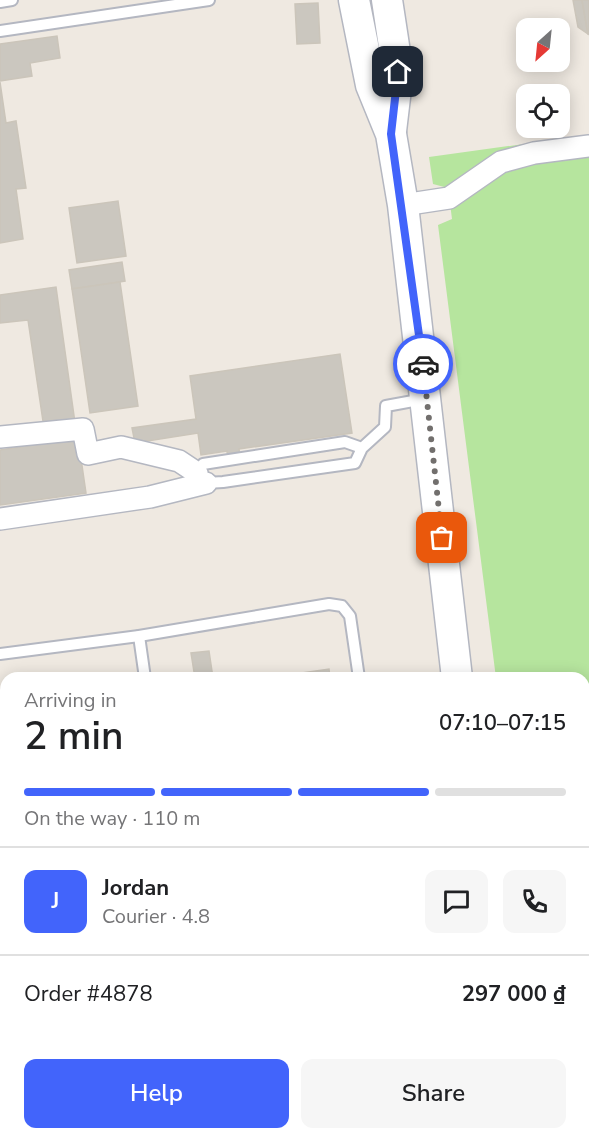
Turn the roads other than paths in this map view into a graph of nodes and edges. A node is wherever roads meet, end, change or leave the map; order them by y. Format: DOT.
graph roads {
  1 [pos="12,0"];
  2 [pos="208,0"];
  3 [pos="354,0"];
  4 [pos="387,0"];
  5 [pos="0,2"];
  6 [pos="0,31"];
  7 [pos="391,134"];
  8 [pos="589,146"];
  9 [pos="403,205"];
  10 [pos="426,399"];
  11 [pos="0,437"];
  12 [pos="362,448"];
  13 [pos="202,478"];
  14 [pos="0,519"];
  15 [pos="139,636"];
  16 [pos="0,654"];
  17 [pos="144,672"];
  18 [pos="358,672"];
  19 [pos="456,672"];
  1 -- 5 [label="lane"];
  2 -- 6 [label="lane"];
  3 -- 7 [label="main road"];
  4 -- 7 [label="main road"];
  7 -- 9 [label="main road"];
  8 -- 9 [label="street"];
  9 -- 10 [label="main road"];
  10 -- 12 [label="lane"];
  10 -- 19 [label="main road"];
  11 -- 13 [label="street"];
  12 -- 13 [label="lane"];
  12 -- 13 [label="lane"];
  13 -- 14 [label="street"];
  15 -- 16 [label="lane"];
  15 -- 17 [label="lane"];
  15 -- 18 [label="lane"];
}
